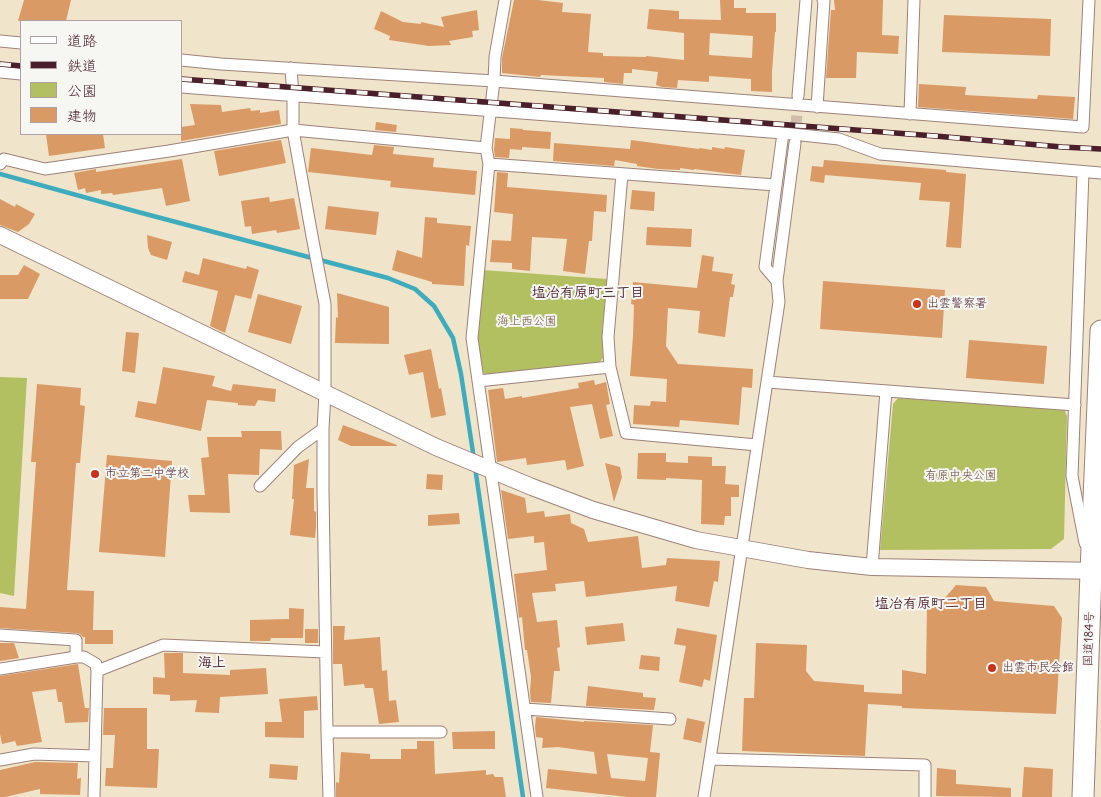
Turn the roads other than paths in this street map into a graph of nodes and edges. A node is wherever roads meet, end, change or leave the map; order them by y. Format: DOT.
graph roads {
  1 [pos="505,0"];
  2 [pos="806,0"];
  3 [pos="822,0"];
  4 [pos="914,0"];
  5 [pos="1089,0"];
  6 [pos="0,41"];
  7 [pos="20,43"];
  8 [pos="182,60"];
  9 [pos="291,68"];
  10 [pos="0,72"];
  11 [pos="20,74"];
  12 [pos="494,81"];
  13 [pos="182,87"];
  14 [pos="293,96"];
  15 [pos="798,96"];
  16 [pos="817,106"];
  17 [pos="490,111"];
  18 [pos="910,114"];
  19 [pos="293,130"];
  20 [pos="783,133"];
  21 [pos="794,143"];
  22 [pos="486,148"];
  23 [pos="1,160"];
  24 [pos="488,164"];
  25 [pos="1083,172"];
  26 [pos="1101,173"];
  27 [pos="622,174"];
  28 [pos="776,185"];
  29 [pos="0,235"];
  30 [pos="777,281"];
  31 [pos="1101,331"];
  32 [pos="610,367"];
  33 [pos="478,381"];
  34 [pos="767,382"];
  35 [pos="886,392"];
  36 [pos="325,394"];
  37 [pos="1075,405"];
  38 [pos="323,429"];
  39 [pos="757,445"];
  40 [pos="490,470"];
  41 [pos="260,486"];
  42 [pos="1098,493"];
  43 [pos="742,549"];
  44 [pos="872,567"];
  45 [pos="1096,572"];
  46 [pos="0,635"];
  47 [pos="326,652"];
  48 [pos="76,656"];
  49 [pos="0,670"];
  50 [pos="97,671"];
  51 [pos="525,709"];
  52 [pos="670,719"];
  53 [pos="327,732"];
  54 [pos="441,732"];
  55 [pos="95,756"];
  56 [pos="710,759"];
  57 [pos="0,760"];
  58 [pos="94,797"];
  59 [pos="329,797"];
  60 [pos="537,797"];
  61 [pos="704,797"];
  62 [pos="925,797"];
  63 [pos="1084,797"];
  1 -- 12 [label="street"];
  2 -- 15 [label="street"];
  3 -- 16 [label="street"];
  4 -- 18 [label="street"];
  5 -- 18 [label="street"];
  6 -- 7 [label="street"];
  8 -- 9 [label="street"];
  9 -- 12 [label="street"];
  9 -- 14 [label="street"];
  10 -- 11 [label="street"];
  12 -- 16 [label="street"];
  12 -- 17 [label="street"];
  13 -- 14 [label="street"];
  14 -- 17 [label="street"];
  14 -- 19 [label="street"];
  16 -- 18 [label="street"];
  17 -- 20 [label="street"];
  17 -- 22 [label="street"];
  19 -- 22 [label="street"];
  19 -- 23 [label="street"];
  19 -- 36 [label="street"];
  20 -- 25 [label="street"];
  20 -- 28 [label="street"];
  21 -- 30 [label="street"];
  22 -- 24 [label="street"];
  24 -- 27 [label="street"];
  24 -- 33 [label="street"];
  25 -- 26 [label="street"];
  25 -- 37 [label="street"];
  27 -- 28 [label="street"];
  27 -- 32 [label="street"];
  28 -- 30 [label="street"];
  29 -- 36 [label="street"];
  30 -- 34 [label="street"];
  31 -- 42 [label="highway, 国道184号"];
  32 -- 33 [label="street"];
  32 -- 39 [label="street"];
  33 -- 40 [label="street"];
  34 -- 35 [label="street"];
  34 -- 39 [label="street"];
  35 -- 37 [label="street"];
  35 -- 44 [label="street"];
  36 -- 38 [label="street"];
  36 -- 40 [label="street"];
  37 -- 45 [label="street"];
  38 -- 41 [label="street"];
  38 -- 47 [label="street"];
  39 -- 43 [label="street"];
  40 -- 43 [label="street"];
  40 -- 51 [label="street"];
  42 -- 45 [label="highway, 国道184号"];
  43 -- 44 [label="street"];
  43 -- 56 [label="street"];
  44 -- 45 [label="street"];
  45 -- 63 [label="highway, 国道184号"];
  46 -- 48 [label="street"];
  47 -- 50 [label="street"];
  47 -- 53 [label="street"];
  48 -- 49 [label="street"];
  48 -- 50 [label="street"];
  50 -- 55 [label="street"];
  51 -- 52 [label="street"];
  51 -- 60 [label="street"];
  53 -- 54 [label="street"];
  53 -- 59 [label="street"];
  55 -- 57 [label="street"];
  55 -- 58 [label="street"];
  56 -- 61 [label="street"];
  56 -- 62 [label="street"];
}
